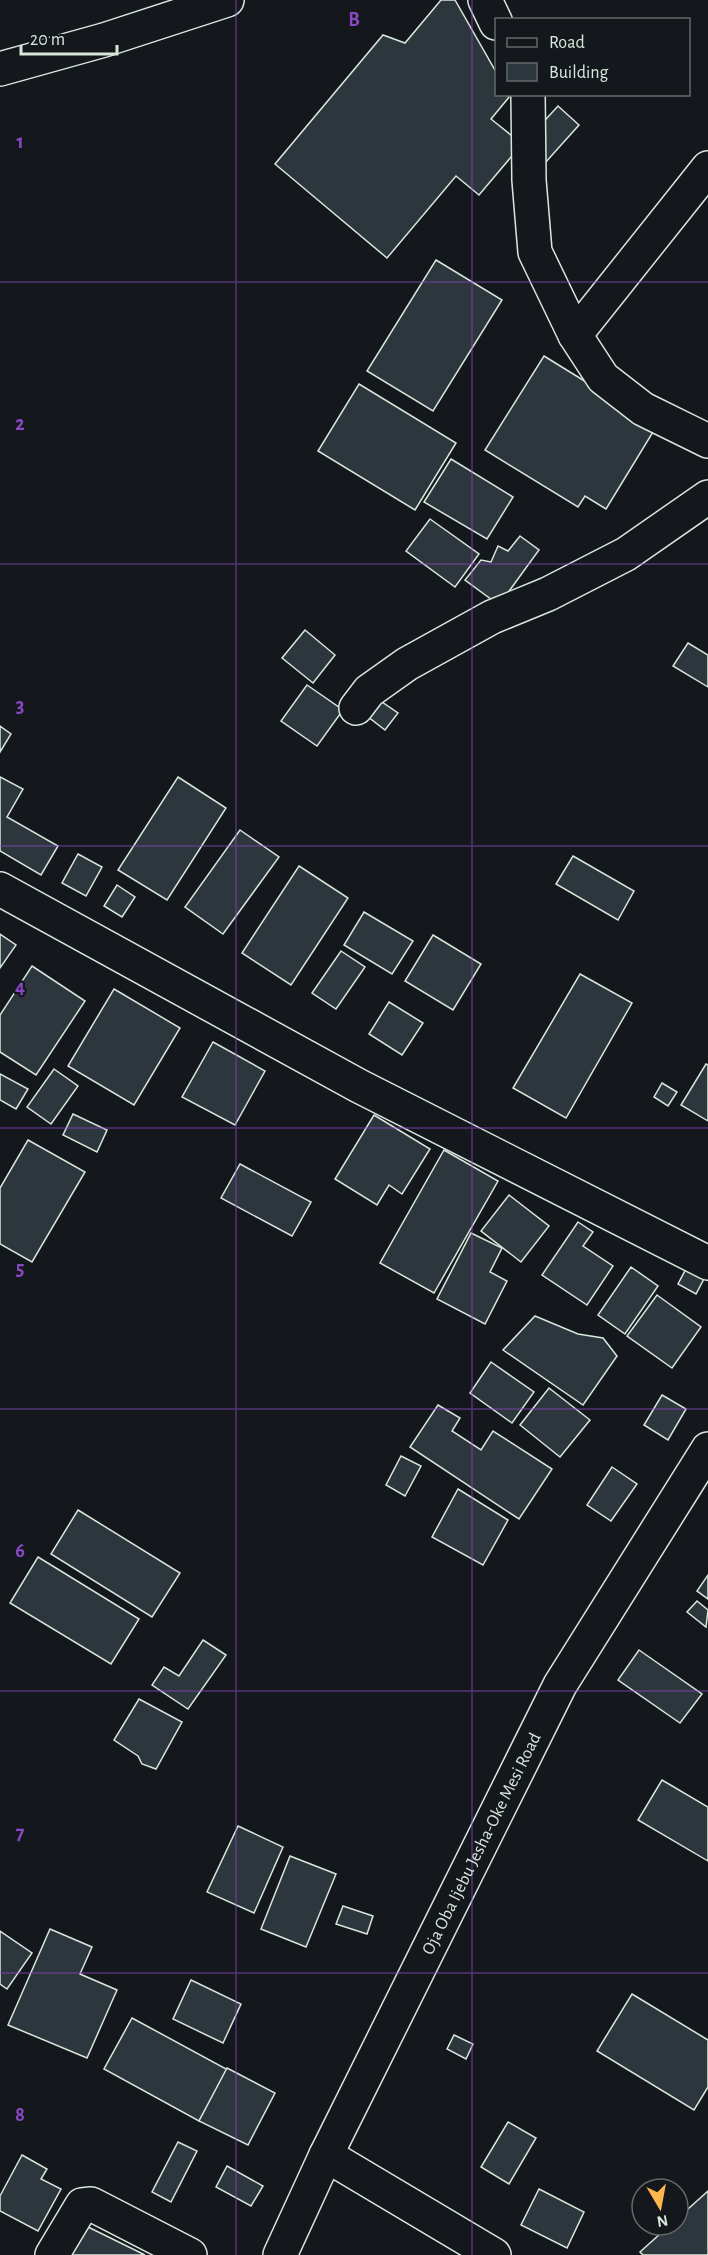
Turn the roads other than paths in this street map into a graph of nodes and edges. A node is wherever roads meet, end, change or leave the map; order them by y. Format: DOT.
graph roads {
  1 [pos="227,0"];
  2 [pos="485,0"];
  3 [pos="495,22"];
  4 [pos="0,69"];
  5 [pos="528,96"];
  6 [pos="708,168"];
  7 [pos="574,335"];
  8 [pos="708,441"];
  9 [pos="708,497"];
  10 [pos="356,708"];
  11 [pos="0,889"];
  12 [pos="708,1263"];
  13 [pos="708,1449"];
  14 [pos="326,2155"];
  15 [pos="52,2255"];
  16 [pos="190,2255"];
  17 [pos="280,2255"];
  18 [pos="494,2255"];
  1 -- 4 [label="street"];
  2 -- 3 [label="street"];
  5 -- 7 [label="street"];
  6 -- 7 [label="street"];
  7 -- 8 [label="street"];
  9 -- 10 [label="street"];
  11 -- 12 [label="street"];
  13 -- 14 [label="street, Oja Oba Ijebu Jesha-Oke Mesi Road"];
  14 -- 17 [label="street, Oja Oba Ijebu Jesha-Oke Mesi Road"];
  14 -- 18 [label="street"];
  15 -- 16 [label="street"];
}
